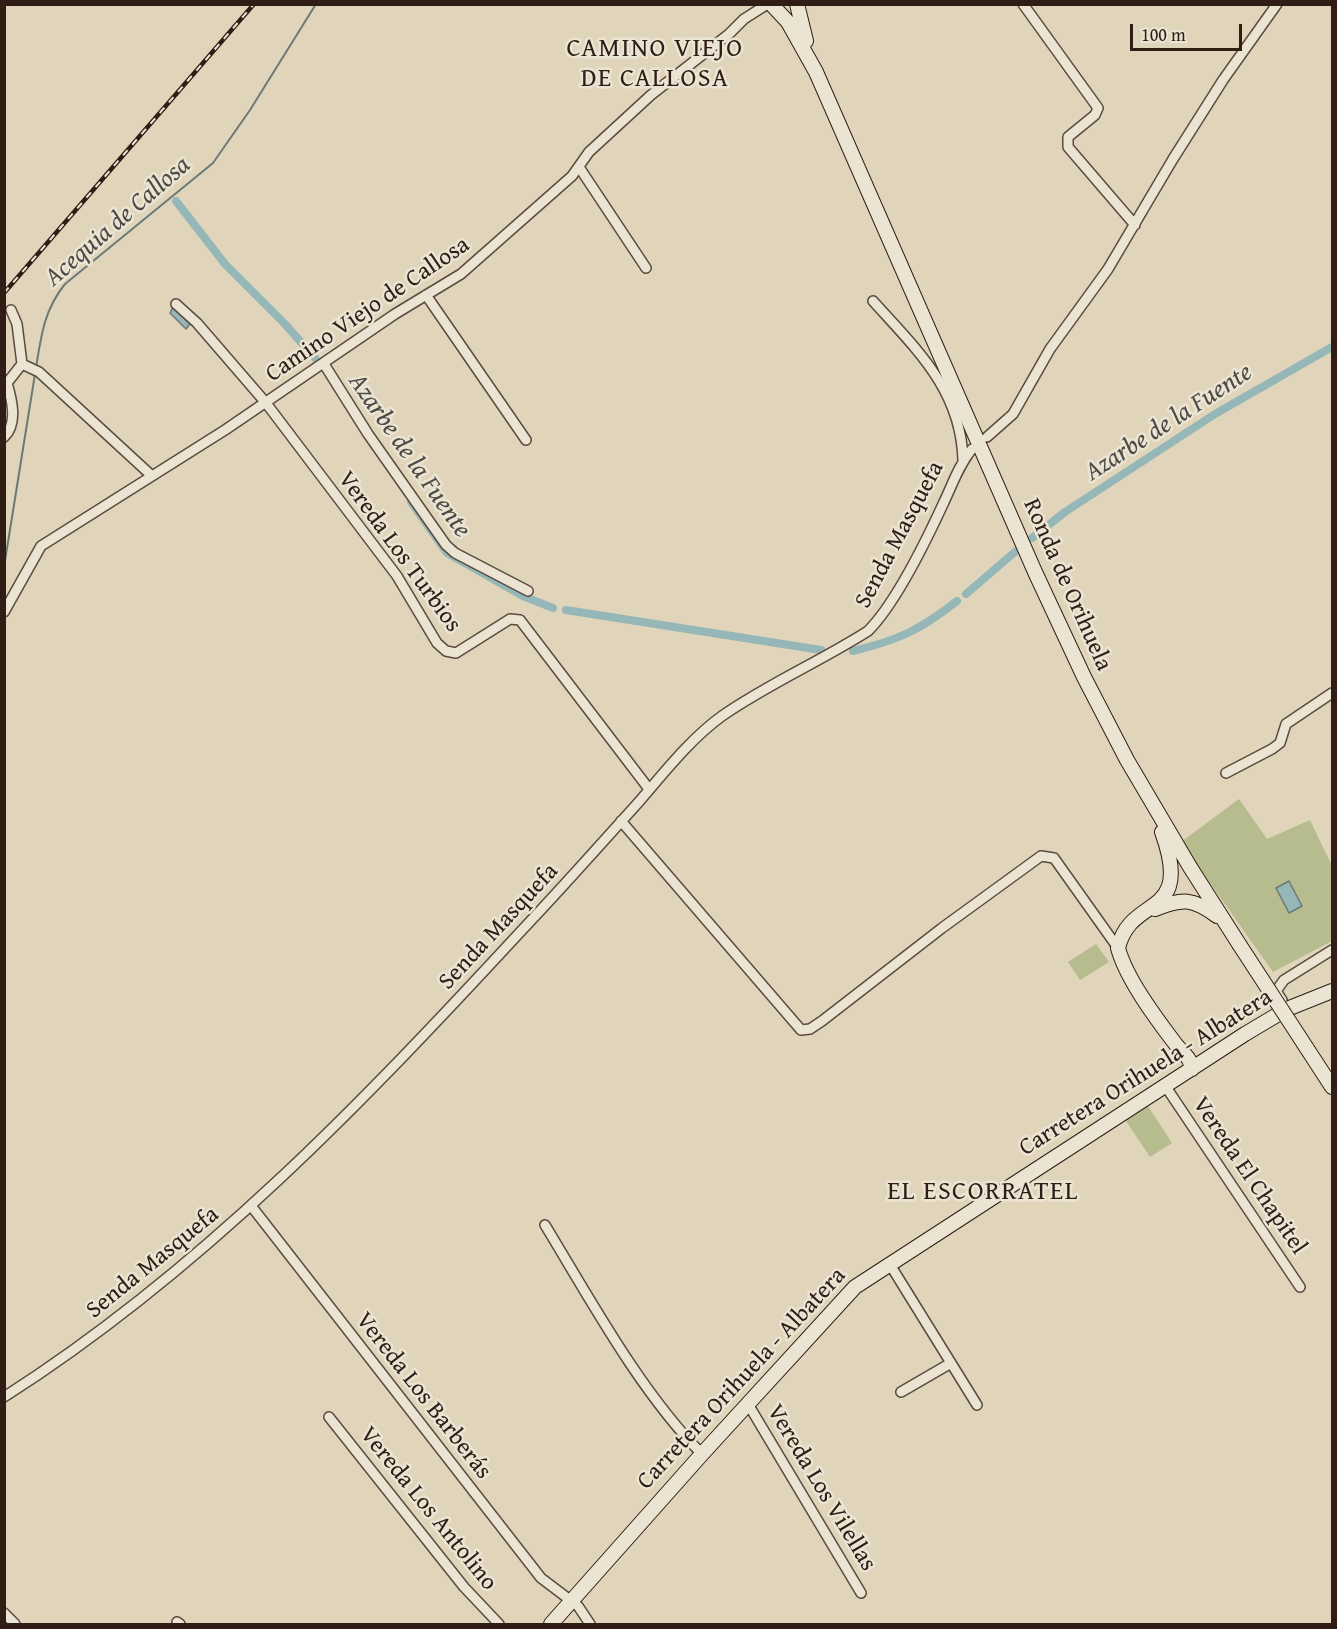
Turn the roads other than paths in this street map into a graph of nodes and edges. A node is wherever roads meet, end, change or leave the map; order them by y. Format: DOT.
graph roads {
  1 [pos="750,4"];
  2 [pos="797,4"];
  3 [pos="1023,4"];
  4 [pos="1277,4"];
  5 [pos="773,5"];
  6 [pos="744,19"];
  7 [pos="816,72"];
  8 [pos="579,167"];
  9 [pos="1135,225"];
  10 [pos="646,268"];
  11 [pos="426,295"];
  12 [pos="873,301"];
  13 [pos="176,304"];
  14 [pos="11,310"];
  15 [pos="324,364"];
  16 [pos="30,369"];
  17 [pos="266,403"];
  18 [pos="987,437"];
  19 [pos="4,438"];
  20 [pos="526,440"];
  21 [pos="972,449"];
  22 [pos="963,460"];
  23 [pos="152,476"];
  24 [pos="528,591"];
  25 [pos="4,612"];
  26 [pos="1332,693"];
  27 [pos="1226,773"];
  28 [pos="649,789"];
  29 [pos="1150,799"];
  30 [pos="621,821"];
  31 [pos="1147,912"];
  32 [pos="1100,922"];
  33 [pos="1225,923"];
  34 [pos="1125,931"];
  35 [pos="1118,948"];
  36 [pos="1332,950"];
  37 [pos="1332,991"];
  38 [pos="1287,1009"];
  39 [pos="1175,1044"];
  40 [pos="1306,1047"];
  41 [pos="1216,1053"];
  42 [pos="1192,1069"];
  43 [pos="1332,1077"];
  44 [pos="1171,1083"];
  45 [pos="1332,1087"];
  46 [pos="252,1207"];
  47 [pos="545,1225"];
  48 [pos="889,1263"];
  49 [pos="1300,1287"];
  50 [pos="951,1362"];
  51 [pos="901,1392"];
  52 [pos="4,1397"];
  53 [pos="748,1404"];
  54 [pos="977,1406"];
  55 [pos="329,1417"];
  56 [pos="702,1454"];
  57 [pos="861,1593"];
  58 [pos="571,1601"];
  59 [pos="4,1613"];
  60 [pos="15,1624"];
  61 [pos="499,1624"];
  62 [pos="551,1624"];
  63 [pos="590,1624"];
  1 -- 6 [label="street"];
  2 -- 7 [label="main road, Ronda de Orihuela"];
  3 -- 9 [label="street"];
  4 -- 9 [label="street"];
  5 -- 6 [label="street"];
  5 -- 7 [label="main road, Ronda de Orihuela"];
  6 -- 8 [label="street, Camino Viejo de Callosa"];
  7 -- 29 [label="main road, Ronda de Orihuela"];
  8 -- 10 [label="street"];
  8 -- 11 [label="street, Camino Viejo de Callosa"];
  9 -- 18 [label="street"];
  11 -- 15 [label="street, Camino Viejo de Callosa"];
  11 -- 20 [label="street"];
  12 -- 22 [label="street"];
  13 -- 17 [label="street, Vereda Los Turbios"];
  14 -- 16 [label="street"];
  15 -- 17 [label="street, Camino Viejo de Callosa"];
  15 -- 24 [label="street"];
  16 -- 19 [label="street"];
  16 -- 23 [label="street"];
  17 -- 23 [label="street, Camino Viejo de Callosa"];
  17 -- 28 [label="street, Vereda Los Turbios"];
  21 -- 22 [label="street, Senda Masquefa"];
  22 -- 28 [label="street, Senda Masquefa"];
  23 -- 25 [label="street, Camino Viejo de Callosa"];
  26 -- 27 [label="street"];
  28 -- 30 [label="street, Senda Masquefa"];
  29 -- 31 [label="main road"];
  29 -- 33 [label="main road, Ronda de Orihuela"];
  30 -- 32 [label="street"];
  30 -- 46 [label="street, Senda Masquefa"];
  31 -- 33 [label="main road"];
  31 -- 34 [label="main road"];
  32 -- 34 [label="street"];
  32 -- 35 [label="street"];
  33 -- 40 [label="main road, Ronda de Orihuela, bridge"];
  34 -- 35 [label="main road"];
  35 -- 39 [label="main road"];
  36 -- 38 [label="street"];
  37 -- 38 [label="main road, Carretera Orihuela - Albatera"];
  38 -- 41 [label="main road, Carretera Orihuela - Albatera"];
  39 -- 41 [label="main road"];
  39 -- 42 [label="main road"];
  39 -- 44 [label="main road"];
  40 -- 43 [label="main road"];
  40 -- 45 [label="main road, Ronda de Orihuela"];
  41 -- 42 [label="main road, Carretera Orihuela - Albatera"];
  42 -- 44 [label="main road, Carretera Orihuela - Albatera"];
  44 -- 48 [label="main road, Carretera Orihuela - Albatera"];
  44 -- 49 [label="street, Vereda El Chapitel"];
  46 -- 52 [label="street, Senda Masquefa"];
  46 -- 58 [label="street, Vereda Los Barberás"];
  47 -- 56 [label="street"];
  48 -- 50 [label="street"];
  48 -- 53 [label="main road, Carretera Orihuela - Albatera"];
  50 -- 51 [label="street"];
  50 -- 54 [label="street"];
  53 -- 56 [label="main road, Carretera Orihuela - Albatera"];
  53 -- 57 [label="street, Vereda Los Vilellas"];
  55 -- 61 [label="street, Vereda Los Antolino"];
  56 -- 58 [label="main road, Carretera Orihuela - Albatera"];
  58 -- 62 [label="main road, Carretera Orihuela - Albatera"];
  58 -- 63 [label="street, Vereda Los Barberás"];
  59 -- 60 [label="street"];
}
